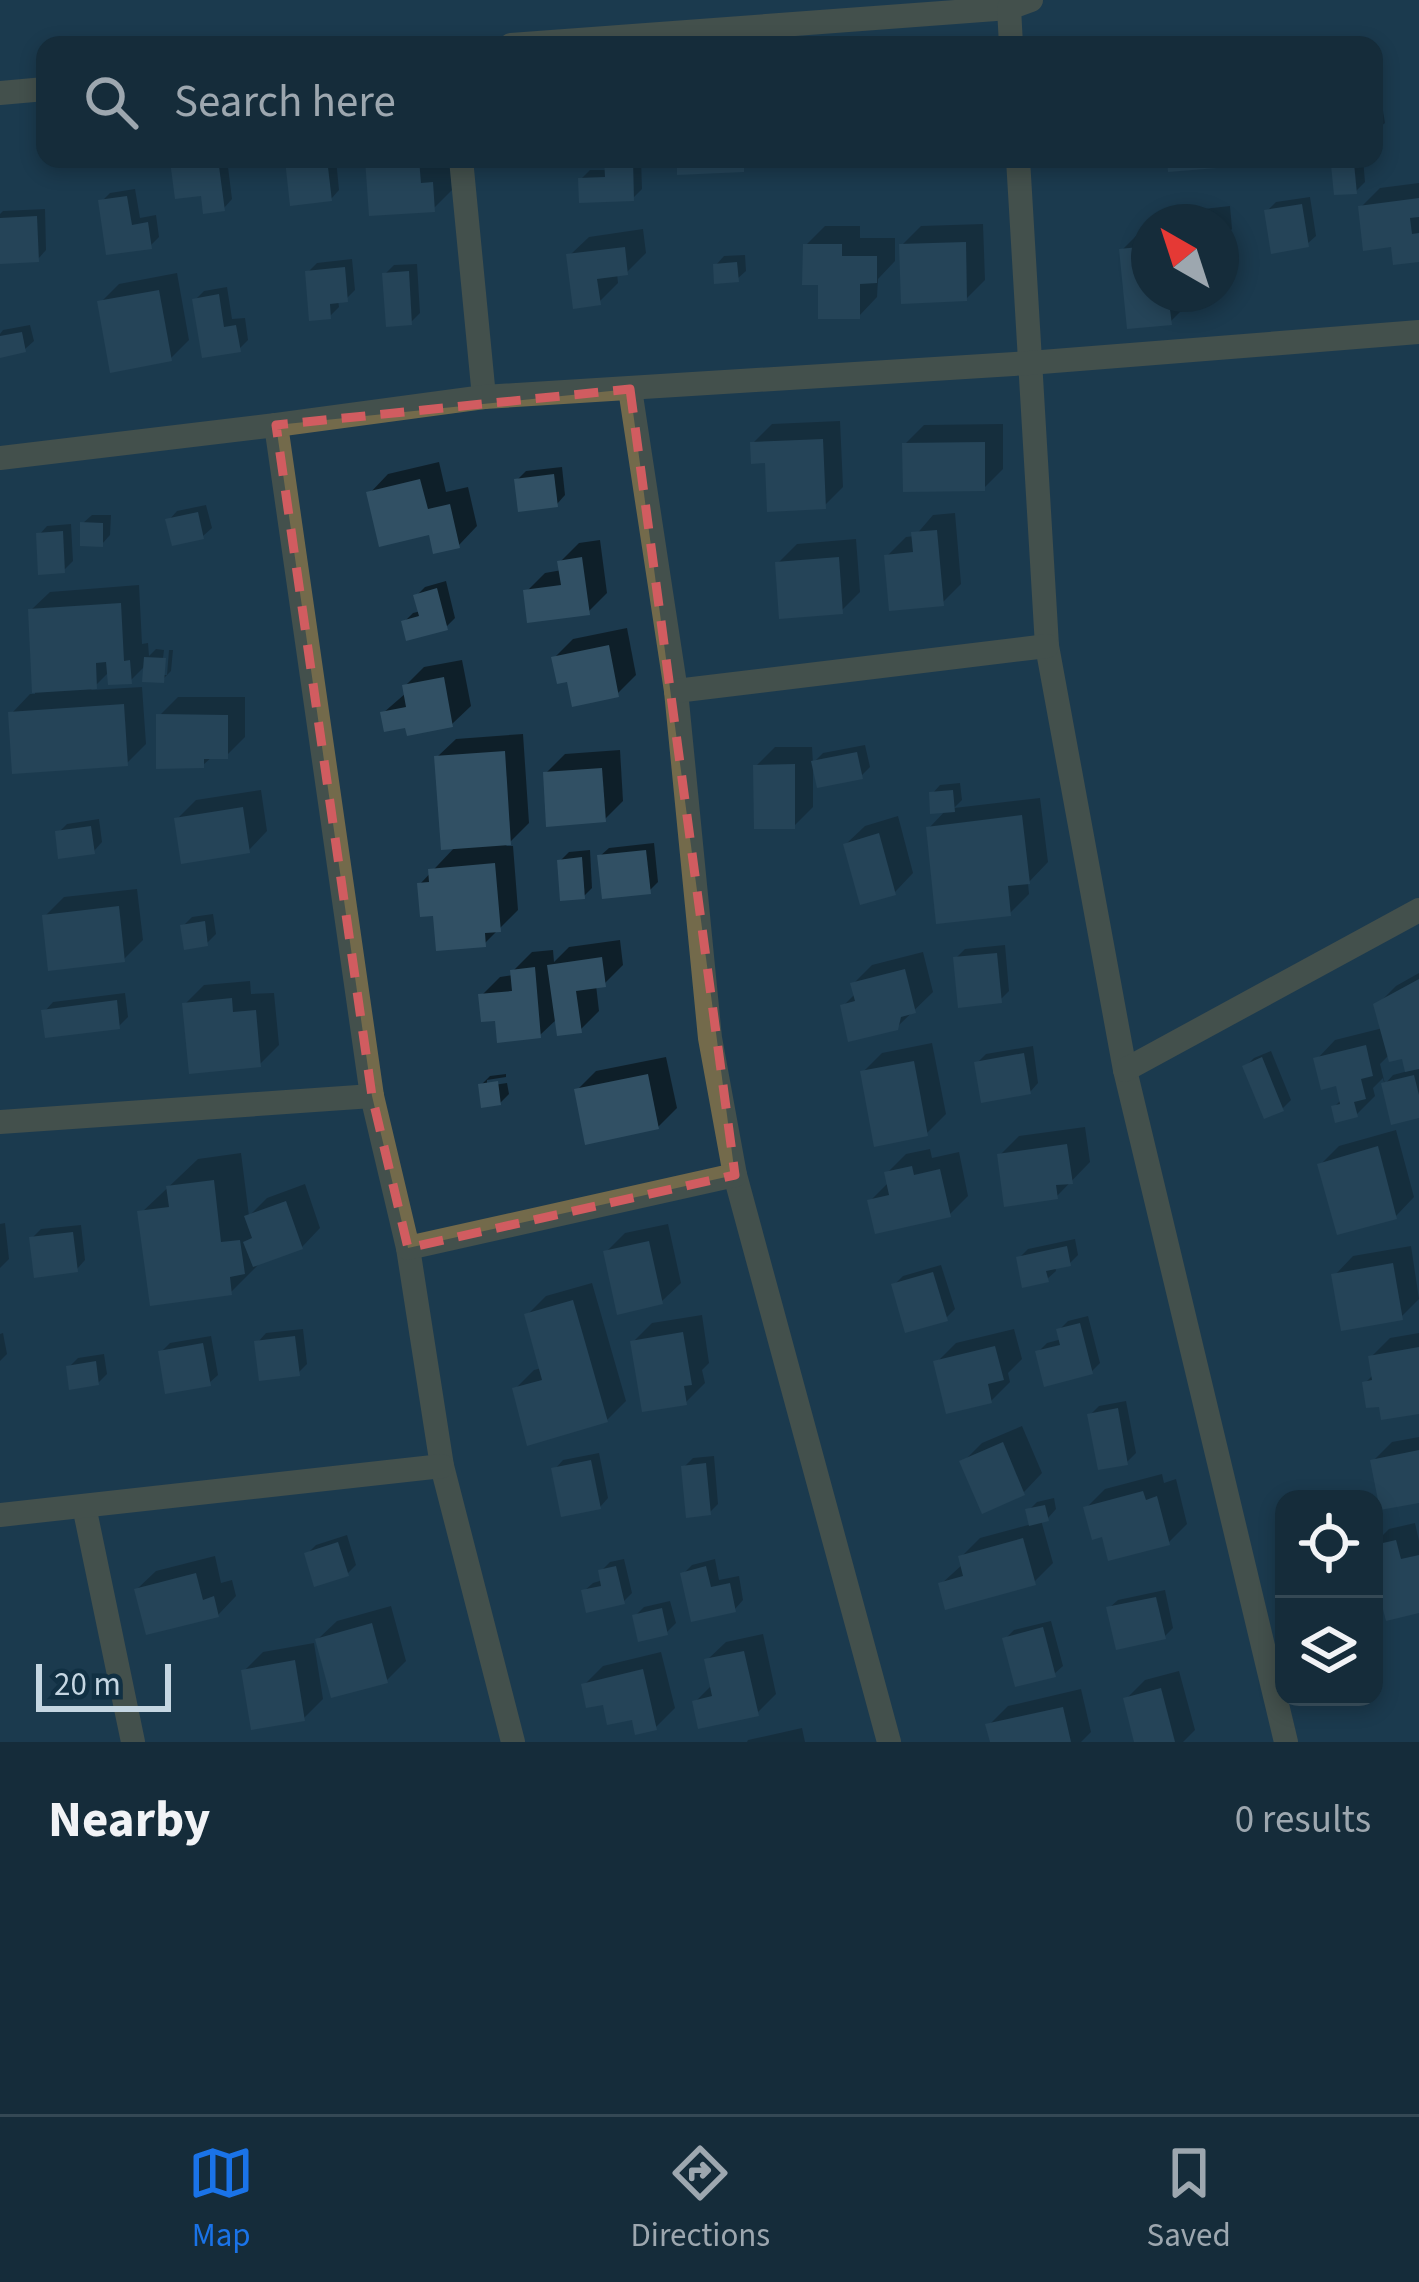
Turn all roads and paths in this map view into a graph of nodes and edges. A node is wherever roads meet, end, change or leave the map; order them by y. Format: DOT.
graph roads {
  1 [pos="1013,3"];
  2 [pos="619,36"];
  3 [pos="1011,36"];
  4 [pos="36,90"];
  5 [pos="0,93"];
  6 [pos="462,168"];
  7 [pos="1018,168"];
  8 [pos="1419,332"];
  9 [pos="1029,363"];
  10 [pos="630,389"];
  11 [pos="484,397"];
  12 [pos="277,425"];
  13 [pos="0,458"];
  14 [pos="1046,646"];
  15 [pos="676,691"];
  16 [pos="1419,910"];
  17 [pos="1125,1070"];
  18 [pos="372,1096"];
  19 [pos="0,1122"];
  20 [pos="735,1175"];
  21 [pos="408,1248"];
  22 [pos="442,1466"];
  23 [pos="84,1506"];
  24 [pos="0,1515"];
  25 [pos="134,1742"];
  26 [pos="513,1742"];
  27 [pos="889,1742"];
  28 [pos="1286,1742"];
  1 -- 2 [label="street"];
  1 -- 3 [label="street"];
  4 -- 5 [label="street"];
  6 -- 11 [label="street"];
  7 -- 9 [label="street"];
  8 -- 9 [label="street"];
  9 -- 10 [label="street"];
  9 -- 14 [label="street"];
  10 -- 11 [label="street"];
  10 -- 15 [label="street"];
  11 -- 12 [label="street"];
  12 -- 13 [label="street"];
  12 -- 18 [label="street"];
  14 -- 15 [label="street"];
  14 -- 17 [label="street"];
  15 -- 20 [label="street"];
  16 -- 17 [label="street"];
  17 -- 28 [label="street"];
  18 -- 19 [label="street"];
  18 -- 21 [label="street"];
  20 -- 21 [label="street"];
  20 -- 27 [label="street"];
  21 -- 22 [label="street"];
  22 -- 23 [label="street"];
  22 -- 26 [label="street"];
  23 -- 24 [label="street"];
  23 -- 25 [label="street"];
}
